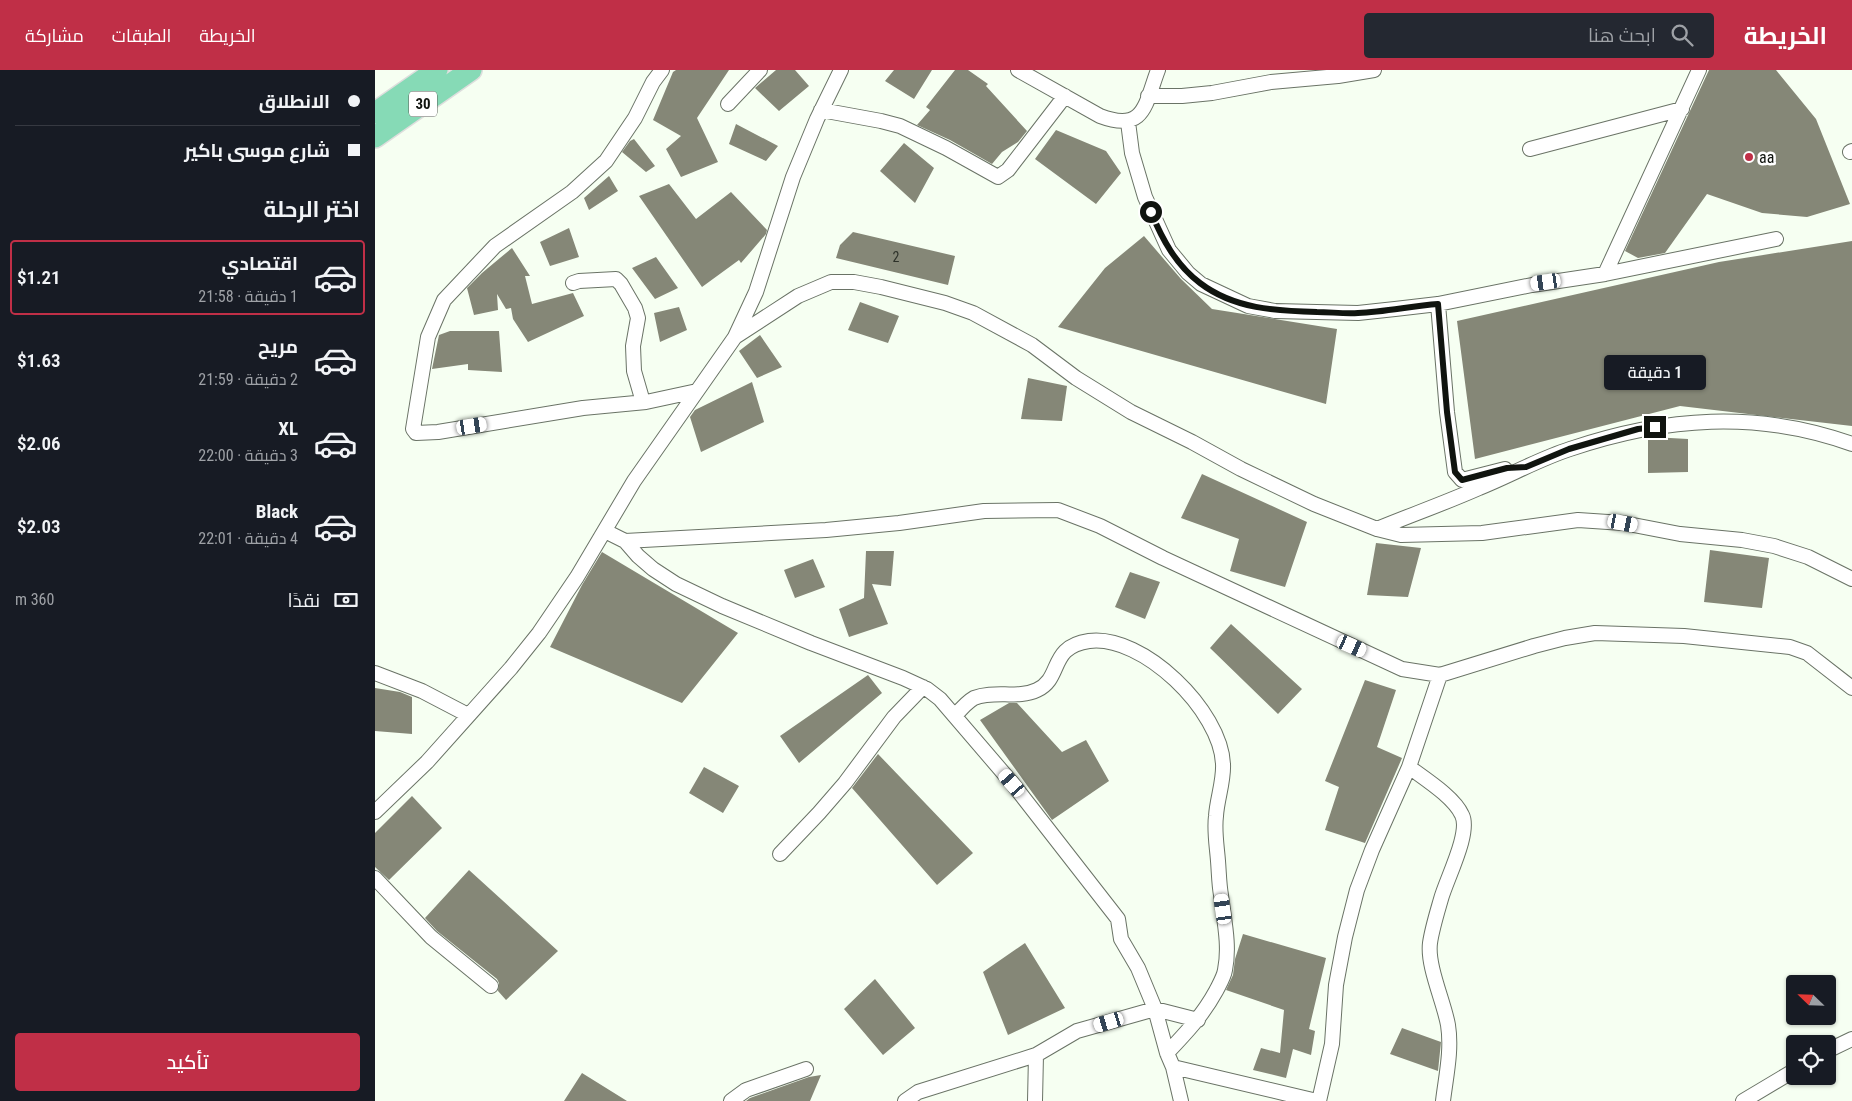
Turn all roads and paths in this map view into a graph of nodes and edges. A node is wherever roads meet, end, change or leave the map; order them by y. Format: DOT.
graph roads {
  1 [pos="437,70"];
  2 [pos="471,70"];
  3 [pos="662,70"];
  4 [pos="760,70"];
  5 [pos="841,70"];
  6 [pos="1018,70"];
  7 [pos="1158,70"];
  8 [pos="1374,70"];
  9 [pos="1699,70"];
  10 [pos="1065,96"];
  11 [pos="1148,96"];
  12 [pos="728,104"];
  13 [pos="821,110"];
  14 [pos="1682,110"];
  15 [pos="375,113"];
  16 [pos="1128,122"];
  17 [pos="375,137"];
  18 [pos="1530,149"];
  19 [pos="1776,239"];
  20 [pos="1605,274"];
  21 [pos="573,283"];
  22 [pos="1438,304"];
  23 [pos="735,337"];
  24 [pos="697,391"];
  25 [pos="643,402"];
  26 [pos="1852,444"];
  27 [pos="1526,467"];
  28 [pos="1377,529"];
  29 [pos="605,531"];
  30 [pos="625,542"];
  31 [pos="1852,579"];
  32 [pos="375,673"];
  33 [pos="1440,675"];
  34 [pos="923,687"];
  35 [pos="1852,688"];
  36 [pos="468,715"];
  37 [pos="955,716"];
  38 [pos="1409,767"];
  39 [pos="375,812"];
  40 [pos="780,854"];
  41 [pos="375,878"];
  42 [pos="491,986"];
  43 [pos="1155,1009"];
  44 [pos="1198,1020"];
  45 [pos="1852,1040"];
  46 [pos="1836,1047"];
  47 [pos="1167,1053"];
  48 [pos="1036,1055"];
  49 [pos="1173,1067"];
  50 [pos="806,1069"];
  51 [pos="1786,1075"];
  52 [pos="731,1101"];
  53 [pos="905,1101"];
  54 [pos="1035,1101"];
  55 [pos="1181,1101"];
  56 [pos="1318,1101"];
  57 [pos="1443,1101"];
  58 [pos="1743,1101"];
  1 -- 15 [label="main road, 30"];
  2 -- 17 [label="main road, 30"];
  3 -- 25 [label="street"];
  4 -- 12 [label="street"];
  5 -- 13 [label="street"];
  6 -- 10 [label="street"];
  7 -- 11 [label="street"];
  8 -- 11 [label="street"];
  9 -- 14 [label="street"];
  10 -- 13 [label="street"];
  10 -- 16 [label="street"];
  11 -- 16 [label="street"];
  13 -- 23 [label="street"];
  14 -- 18 [label="street"];
  14 -- 20 [label="street"];
  16 -- 22 [label="street"];
  19 -- 20 [label="street"];
  20 -- 22 [label="street"];
  21 -- 25 [label="street"];
  22 -- 27 [label="street"];
  23 -- 24 [label="street"];
  23 -- 28 [label="street"];
  24 -- 25 [label="street"];
  24 -- 29 [label="street"];
  26 -- 27 [label="street"];
  27 -- 28 [label="street"];
  28 -- 31 [label="street"];
  29 -- 30 [label="street"];
  29 -- 36 [label="street"];
  30 -- 33 [label="street"];
  30 -- 34 [label="street"];
  32 -- 36 [label="street"];
  33 -- 35 [label="street"];
  33 -- 38 [label="street"];
  34 -- 37 [label="street"];
  34 -- 40 [label="street"];
  36 -- 39 [label="street"];
  37 -- 43 [label="street"];
  37 -- 44 [label="street"];
  38 -- 56 [label="street"];
  38 -- 57 [label="street"];
  41 -- 42 [label="street"];
  43 -- 44 [label="street"];
  43 -- 47 [label="street"];
  43 -- 48 [label="street"];
  44 -- 47 [label="street"];
  45 -- 46 [label="street"];
  47 -- 49 [label="street"];
  48 -- 53 [label="street"];
  48 -- 54 [label="street"];
  49 -- 55 [label="street"];
  49 -- 56 [label="street"];
  50 -- 52 [label="street"];
  51 -- 58 [label="street"];
}
